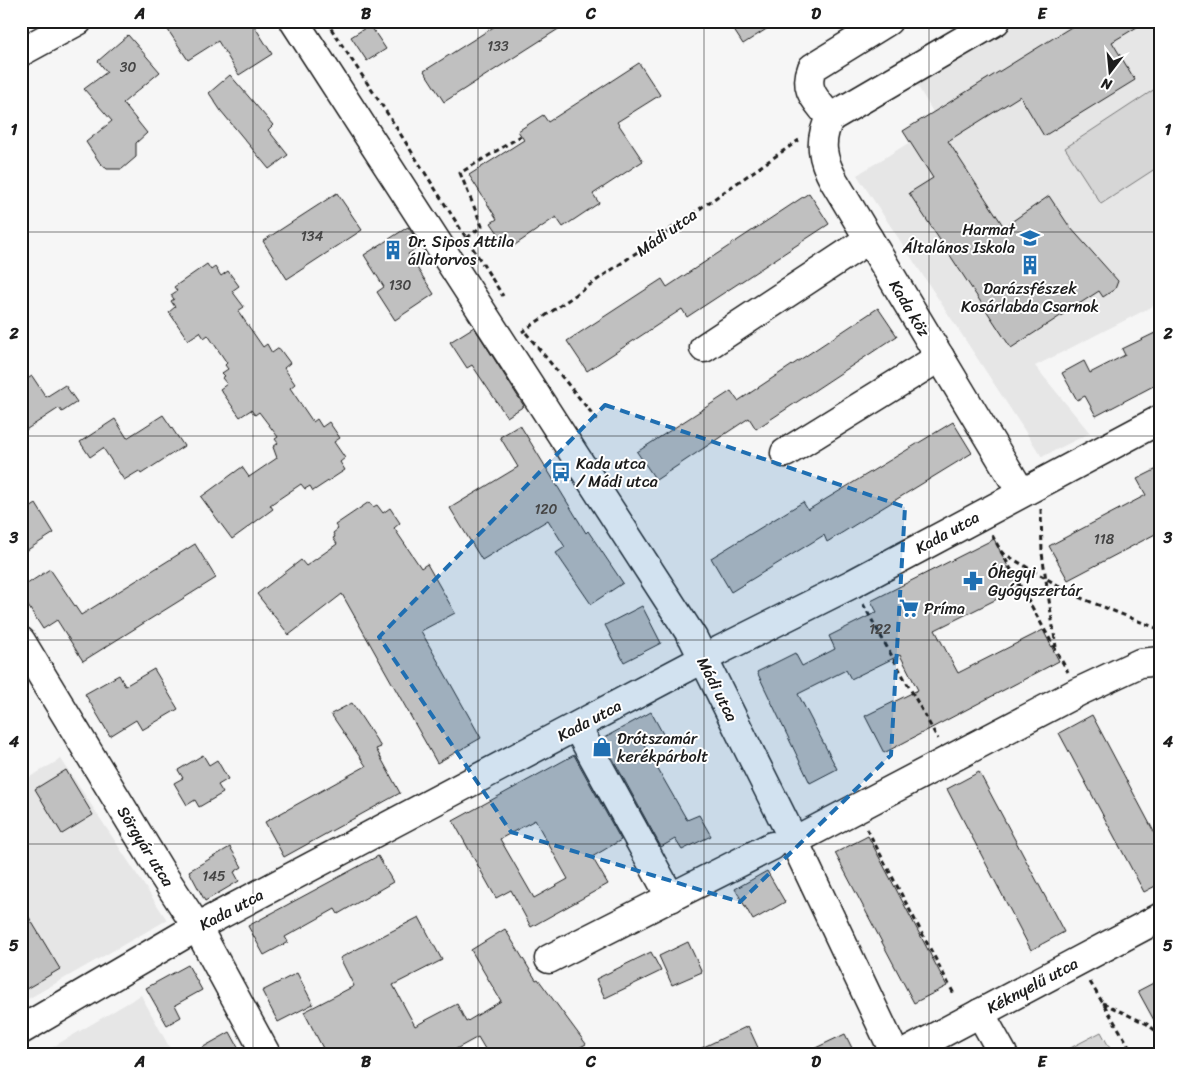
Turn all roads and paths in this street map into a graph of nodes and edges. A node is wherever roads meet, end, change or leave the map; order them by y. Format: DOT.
graph roads {
  1 [pos="78,21"];
  2 [pos="294,21"];
  3 [pos="326,21"];
  4 [pos="888,21"];
  5 [pos="996,21"];
  6 [pos="21,52"];
  7 [pos="830,118"];
  8 [pos="521,136"];
  9 [pos="467,238"];
  10 [pos="869,239"];
  11 [pos="503,297"];
  12 [pos="519,322"];
  13 [pos="514,338"];
  14 [pos="704,348"];
  15 [pos="940,357"];
  16 [pos="1161,418"];
  17 [pos="599,422"];
  18 [pos="784,453"];
  19 [pos="1021,492"];
  20 [pos="1041,513"];
  21 [pos="1046,578"];
  22 [pos="852,584"];
  23 [pos="1161,630"];
  24 [pos="21,641"];
  25 [pos="704,659"];
  26 [pos="1161,661"];
  27 [pos="576,727"];
  28 [pos="949,759"];
  29 [pos="856,810"];
  30 [pos="783,844"];
  31 [pos="671,898"];
  32 [pos="1161,917"];
  33 [pos="197,926"];
  34 [pos="550,959"];
  35 [pos="1089,981"];
  36 [pos="954,994"];
  37 [pos="1102,1002"];
  38 [pos="980,1013"];
  39 [pos="21,1030"];
  40 [pos="1161,1035"];
  41 [pos="266,1054"];
  42 [pos="895,1054"];
  43 [pos="903,1054"];
  44 [pos="1003,1054"];
  45 [pos="1134,1054"];
  1 -- 6 [label="street"];
  2 -- 13 [label="street, Mádi utca"];
  3 -- 9 [label="path"];
  4 -- 7 [label="street"];
  5 -- 7 [label="street"];
  7 -- 10 [label="street, Kada köz"];
  7 -- 13 [label="path, Mádi utca"];
  8 -- 9 [label="path"];
  9 -- 11 [label="path"];
  10 -- 14 [label="street"];
  10 -- 15 [label="street, Kada köz"];
  12 -- 13 [label="path"];
  13 -- 17 [label="path"];
  13 -- 25 [label="street, Mádi utca"];
  15 -- 18 [label="street"];
  15 -- 19 [label="street, Kada köz"];
  16 -- 19 [label="street, Kada utca"];
  19 -- 22 [label="street, Kada utca"];
  20 -- 21 [label="path"];
  21 -- 21 [label="path"];
  21 -- 23 [label="path"];
  22 -- 25 [label="street, Kada utca"];
  22 -- 28 [label="path"];
  24 -- 33 [label="street, Sörgyár utca"];
  25 -- 27 [label="street, Kada utca"];
  25 -- 30 [label="street, Mádi utca"];
  26 -- 28 [label="street"];
  27 -- 31 [label="street"];
  27 -- 33 [label="street, Kada utca"];
  28 -- 29 [label="street"];
  29 -- 30 [label="street"];
  29 -- 36 [label="path"];
  30 -- 31 [label="street"];
  30 -- 42 [label="street, Mádi utca"];
  31 -- 34 [label="street"];
  32 -- 38 [label="street, Kéknyelű utca"];
  33 -- 39 [label="street, Kada utca"];
  33 -- 41 [label="street, Sörgyár utca"];
  35 -- 37 [label="path"];
  37 -- 40 [label="path"];
  37 -- 45 [label="path"];
  38 -- 43 [label="street, Kéknyelű utca"];
  38 -- 44 [label="street"];
}
